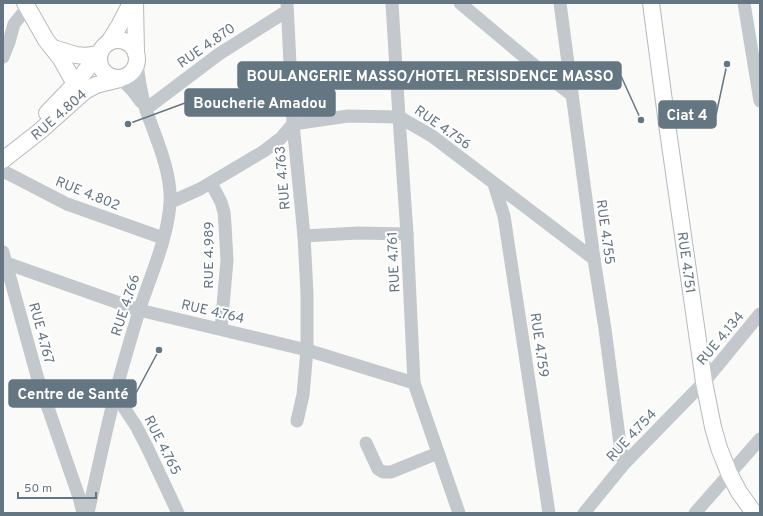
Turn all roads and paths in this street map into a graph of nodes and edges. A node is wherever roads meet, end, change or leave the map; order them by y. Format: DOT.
graph roads {
  1 [pos="131,3"];
  2 [pos="135,3"];
  3 [pos="392,3"];
  4 [pos="460,3"];
  5 [pos="476,3"];
  6 [pos="560,3"];
  7 [pos="651,3"];
  8 [pos="744,3"];
  9 [pos="26,6"];
  10 [pos="287,7"];
  11 [pos="476,16"];
  12 [pos="53,48"];
  13 [pos="104,48"];
  14 [pos="3,56"];
  15 [pos="137,56"];
  16 [pos="758,67"];
  17 [pos="120,78"];
  18 [pos="75,84"];
  19 [pos="572,94"];
  20 [pos="760,101"];
  21 [pos="146,108"];
  22 [pos="399,116"];
  23 [pos="293,124"];
  24 [pos="3,148"];
  25 [pos="3,160"];
  26 [pos="3,171"];
  27 [pos="211,183"];
  28 [pos="494,184"];
  29 [pos="170,202"];
  30 [pos="407,234"];
  31 [pos="304,236"];
  32 [pos="163,238"];
  33 [pos="5,258"];
  34 [pos="594,259"];
  35 [pos="139,310"];
  36 [pos="760,314"];
  37 [pos="221,329"];
  38 [pos="307,350"];
  39 [pos="704,382"];
  40 [pos="414,383"];
  41 [pos="115,394"];
  42 [pos="298,421"];
  43 [pos="760,439"];
  44 [pos="366,443"];
  45 [pos="438,453"];
  46 [pos="624,464"];
  47 [pos="729,473"];
  48 [pos="83,513"];
  49 [pos="88,513"];
  50 [pos="178,513"];
  51 [pos="459,513"];
  52 [pos="549,513"];
  53 [pos="584,513"];
  54 [pos="695,513"];
  55 [pos="754,513"];
  1 -- 13 [label="main road"];
  2 -- 15 [label="main road"];
  3 -- 22 [label="street, RUE 4.761"];
  4 -- 11 [label="street"];
  5 -- 11 [label="street"];
  6 -- 19 [label="street, RUE 4.755"];
  7 -- 39 [label="main road, RUE 4.751"];
  8 -- 16 [label="street"];
  9 -- 12 [label="main road"];
  9 -- 14 [label="street"];
  10 -- 21 [label="street, RUE 4.870"];
  10 -- 23 [label="street, RUE 4.763"];
  11 -- 19 [label="street"];
  12 -- 13 [label="main road"];
  12 -- 18 [label="main road"];
  13 -- 15 [label="main road"];
  13 -- 17 [label="main road"];
  13 -- 18 [label="main road"];
  15 -- 17 [label="main road"];
  15 -- 21 [label="street, RUE 4.766"];
  16 -- 20 [label="street"];
  17 -- 21 [label="street, RUE 4.766"];
  17 -- 25 [label="main road, RUE 4.804"];
  18 -- 24 [label="main road"];
  19 -- 34 [label="street, RUE 4.755"];
  21 -- 29 [label="street, RUE 4.766"];
  22 -- 23 [label="street, RUE 4.756"];
  22 -- 28 [label="street, RUE 4.756"];
  22 -- 30 [label="street, RUE 4.761"];
  23 -- 27 [label="street"];
  23 -- 31 [label="street, RUE 4.763"];
  26 -- 32 [label="street, RUE 4.802"];
  27 -- 29 [label="street"];
  27 -- 37 [label="street, RUE 4.989"];
  28 -- 34 [label="street, RUE 4.756"];
  28 -- 52 [label="street, RUE 4.759"];
  29 -- 32 [label="street, RUE 4.766"];
  30 -- 31 [label="street"];
  30 -- 40 [label="street, RUE 4.761"];
  31 -- 38 [label="street, RUE 4.763"];
  32 -- 35 [label="street, RUE 4.766"];
  33 -- 35 [label="street, RUE 4.764"];
  33 -- 48 [label="street, RUE 4.767"];
  34 -- 46 [label="street, RUE 4.755"];
  35 -- 37 [label="street, RUE 4.764"];
  35 -- 41 [label="street, RUE 4.766"];
  36 -- 39 [label="street, RUE 4.134"];
  37 -- 38 [label="street, RUE 4.764"];
  38 -- 40 [label="street, RUE 4.764"];
  38 -- 42 [label="street, RUE 4.763"];
  39 -- 46 [label="street, RUE 4.754"];
  39 -- 47 [label="main road, RUE 4.751"];
  40 -- 45 [label="street, RUE 4.761"];
  41 -- 49 [label="street, RUE 4.766"];
  41 -- 50 [label="street, RUE 4.765"];
  43 -- 47 [label="street"];
  44 -- 45 [label="street"];
  45 -- 51 [label="street, RUE 4.761"];
  46 -- 53 [label="street, RUE 4.754"];
  47 -- 54 [label="street"];
  47 -- 55 [label="main road, RUE 4.751"];
}
